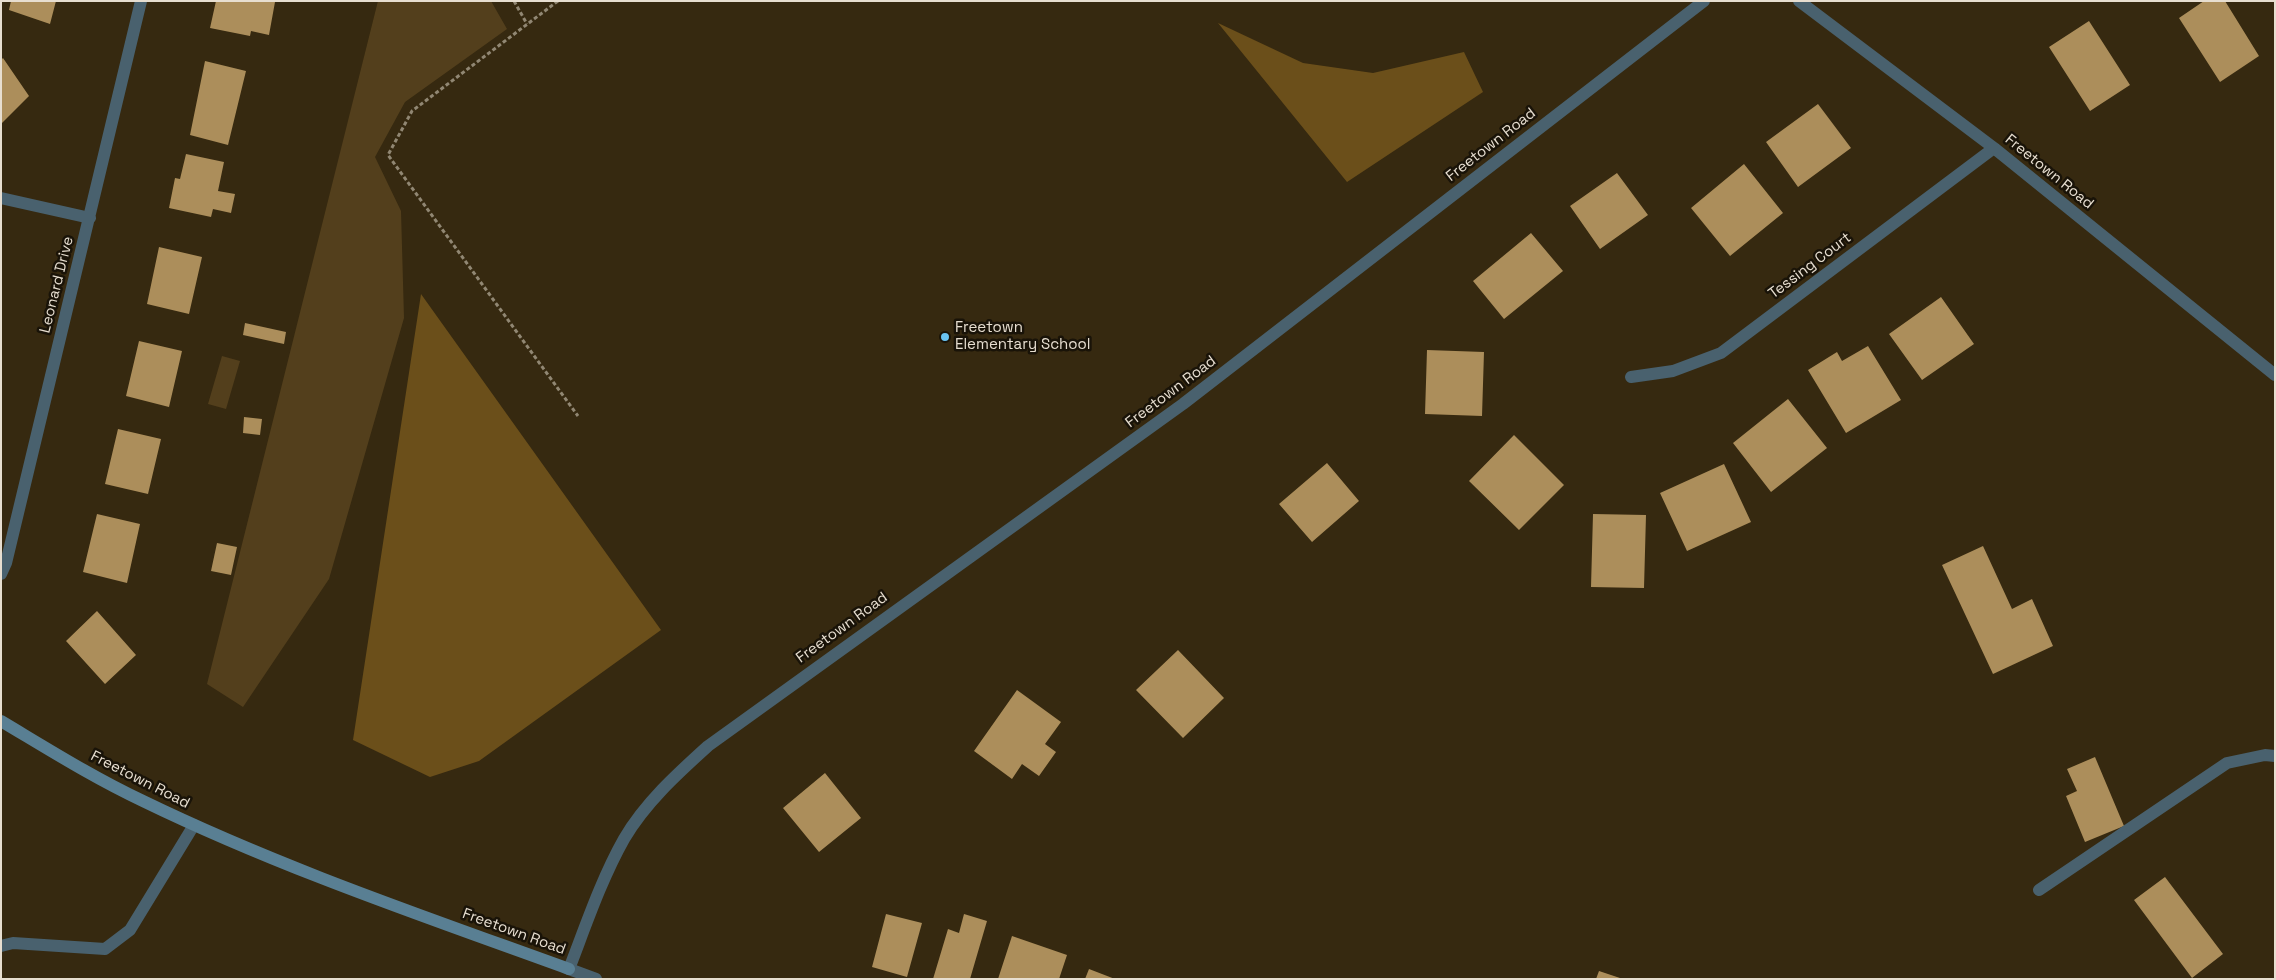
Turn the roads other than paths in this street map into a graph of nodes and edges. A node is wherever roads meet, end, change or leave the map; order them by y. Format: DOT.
graph roads {
  1 [pos="140,1"];
  2 [pos="1704,1"];
  3 [pos="1799,1"];
  4 [pos="1994,148"];
  5 [pos="1,198"];
  6 [pos="90,218"];
  7 [pos="2275,374"];
  8 [pos="1631,376"];
  9 [pos="1,574"];
  10 [pos="1,721"];
  11 [pos="2275,756"];
  12 [pos="194,825"];
  13 [pos="2039,890"];
  14 [pos="1,946"];
  15 [pos="569,969"];
  16 [pos="596,979"];
  1 -- 6 [label="street, Leonard Drive"];
  2 -- 15 [label="street, Freetown Road"];
  3 -- 4 [label="street, Freetown Road"];
  4 -- 7 [label="street, Freetown Road"];
  4 -- 8 [label="street, Tessing Court"];
  5 -- 6 [label="street"];
  6 -- 9 [label="street, Leonard Drive"];
  10 -- 12 [label="street, Freetown Road"];
  11 -- 13 [label="street"];
  12 -- 14 [label="street"];
  12 -- 15 [label="street, Freetown Road"];
  15 -- 16 [label="street"];
}
